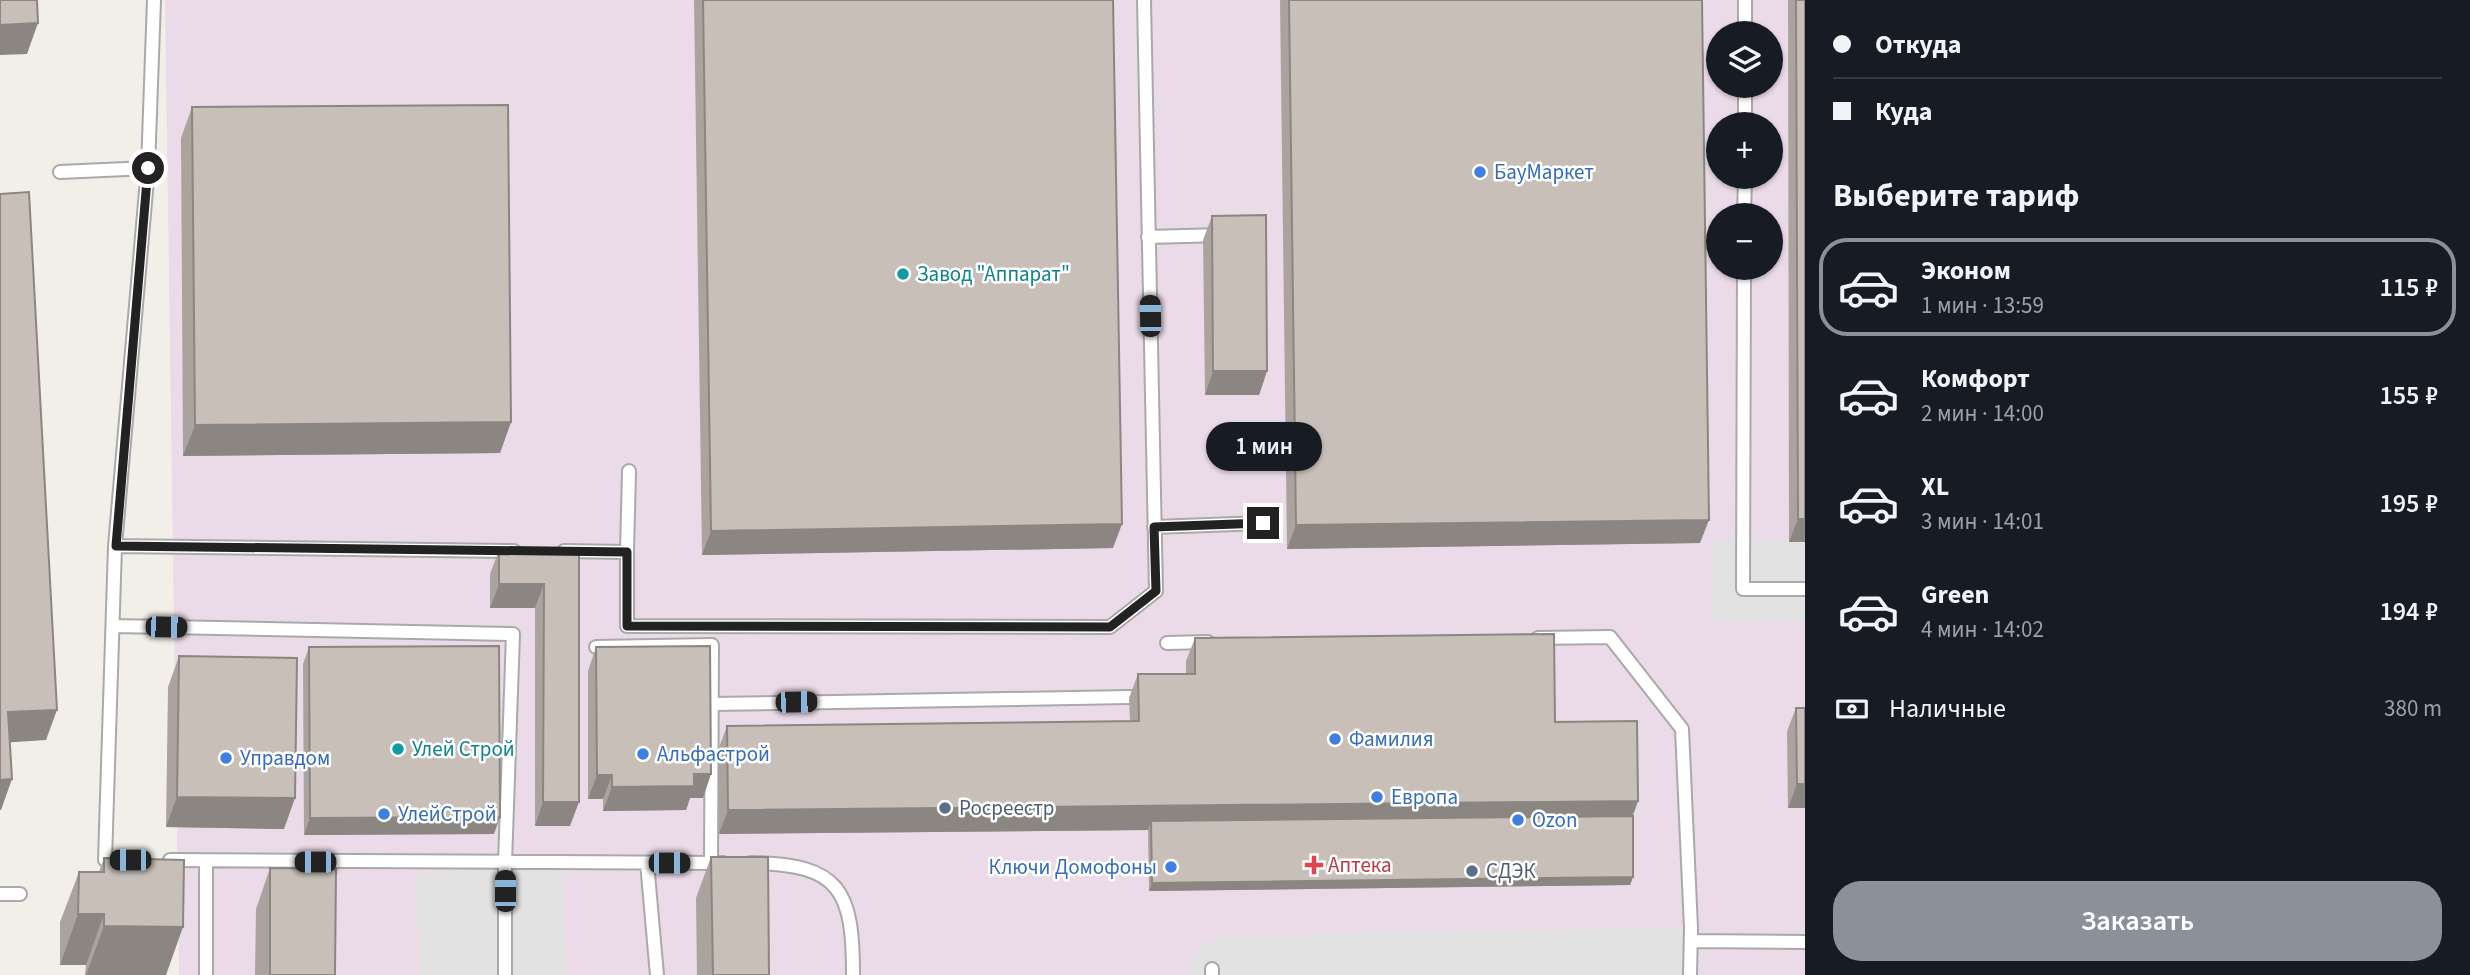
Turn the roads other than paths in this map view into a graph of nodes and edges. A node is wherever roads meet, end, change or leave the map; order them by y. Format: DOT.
graph roads {
  1 [pos="154,0"];
  2 [pos="1144,0"];
  3 [pos="1745,0"];
  4 [pos="1745,21"];
  5 [pos="148,168"];
  6 [pos="60,172"];
  7 [pos="1229,235"];
  8 [pos="1149,237"];
  9 [pos="1744,280"];
  10 [pos="629,471"];
  11 [pos="1263,523"];
  12 [pos="1154,527"];
  13 [pos="116,546"];
  14 [pos="530,551"];
  15 [pos="544,551"];
  16 [pos="627,552"];
  17 [pos="1805,589"];
  18 [pos="113,626"];
  19 [pos="1527,638"];
  20 [pos="1222,642"];
  21 [pos="1167,643"];
  22 [pos="596,647"];
  23 [pos="1130,697"];
  24 [pos="712,704"];
  25 [pos="130,860"];
  26 [pos="156,860"];
  27 [pos="206,861"];
  28 [pos="505,863"];
  29 [pos="647,863"];
  30 [pos="711,863"];
  31 [pos="0,894"];
  32 [pos="20,894"];
  33 [pos="1691,941"];
  34 [pos="1805,942"];
  35 [pos="206,975"];
  36 [pos="505,975"];
  37 [pos="657,975"];
  38 [pos="853,975"];
  39 [pos="1690,975"];
  1 -- 5 [label="lane"];
  2 -- 8 [label="lane"];
  3 -- 4 [label="lane"];
  5 -- 6 [label="lane"];
  5 -- 13 [label="lane"];
  7 -- 8 [label="lane"];
  8 -- 12 [label="lane"];
  9 -- 17 [label="lane"];
  10 -- 16 [label="lane"];
  11 -- 12 [label="lane"];
  12 -- 16 [label="lane"];
  13 -- 14 [label="lane"];
  13 -- 18 [label="lane"];
  15 -- 16 [label="lane"];
  18 -- 25 [label="lane"];
  18 -- 28 [label="lane"];
  19 -- 33 [label="lane"];
  20 -- 21 [label="lane"];
  22 -- 24 [label="lane"];
  23 -- 24 [label="lane"];
  24 -- 30 [label="lane"];
  26 -- 27 [label="lane"];
  27 -- 28 [label="lane"];
  27 -- 35 [label="lane"];
  28 -- 29 [label="lane"];
  28 -- 36 [label="lane"];
  29 -- 30 [label="lane"];
  29 -- 37 [label="lane"];
  30 -- 38 [label="lane"];
  31 -- 32 [label="lane"];
  33 -- 34 [label="lane"];
  33 -- 39 [label="lane"];
}
